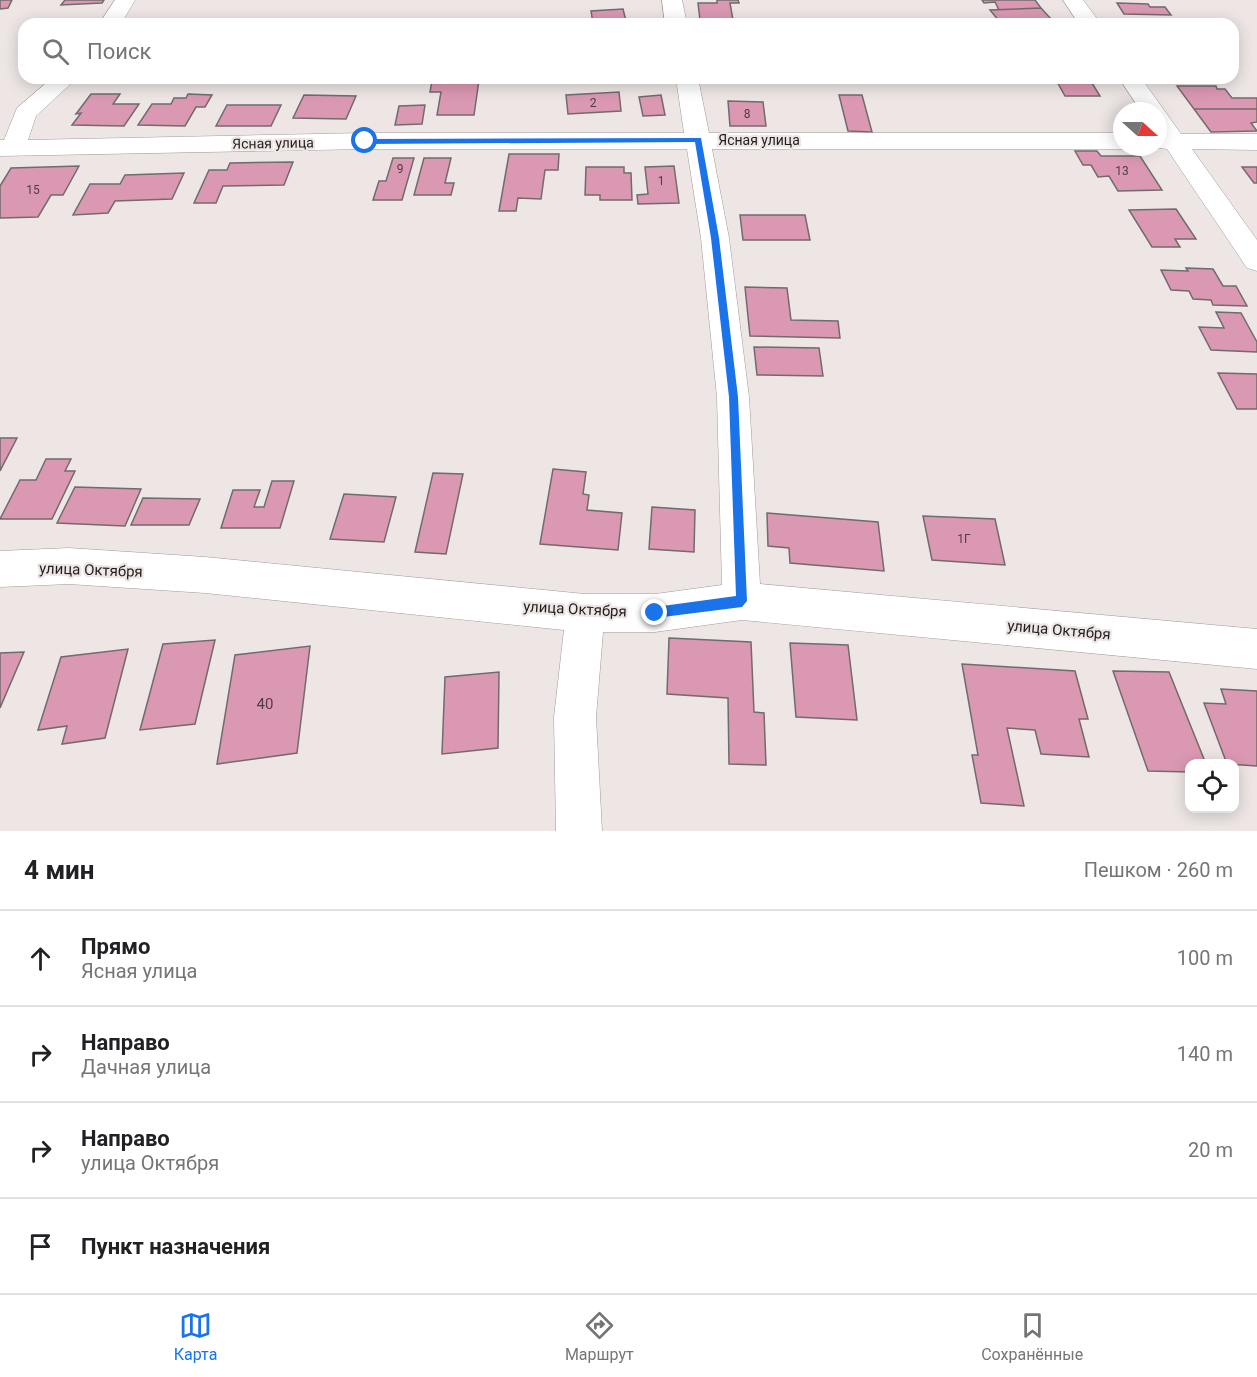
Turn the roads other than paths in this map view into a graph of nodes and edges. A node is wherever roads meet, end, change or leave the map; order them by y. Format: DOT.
graph roads {
  1 [pos="125,0"];
  2 [pos="672,0"];
  3 [pos="1073,0"];
  4 [pos="114,18"];
  5 [pos="675,18"];
  6 [pos="1086,18"];
  7 [pos="59,84"];
  8 [pos="688,84"];
  9 [pos="1134,84"];
  10 [pos="1147,102"];
  11 [pos="699,140"];
  12 [pos="1113,141"];
  13 [pos="1167,142"];
  14 [pos="1257,142"];
  15 [pos="7,147"];
  16 [pos="1257,261"];
  17 [pos="0,569"];
  18 [pos="742,601"];
  19 [pos="585,613"];
  20 [pos="1257,649"];
  21 [pos="579,831"];
  1 -- 4 [label="street"];
  2 -- 5 [label="street"];
  3 -- 6 [label="street"];
  7 -- 15 [label="street"];
  8 -- 11 [label="street"];
  9 -- 10 [label="street"];
  11 -- 12 [label="street, Ясная улица"];
  11 -- 15 [label="street, Ясная улица"];
  11 -- 18 [label="street"];
  13 -- 14 [label="street"];
  13 -- 16 [label="street"];
  17 -- 19 [label="street, улица Октября"];
  18 -- 19 [label="street, улица Октября"];
  18 -- 20 [label="street, улица Октября"];
  19 -- 21 [label="street"];
}
